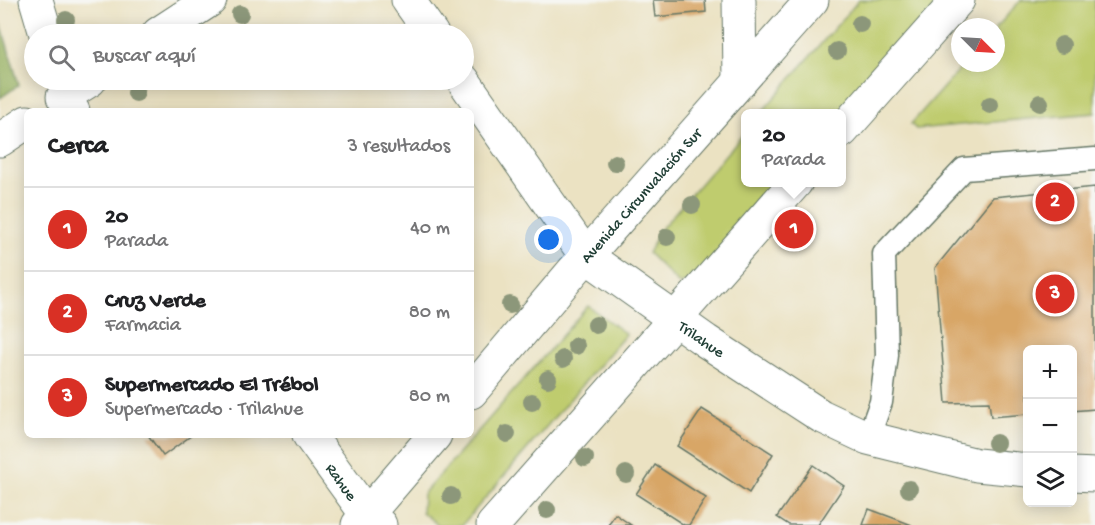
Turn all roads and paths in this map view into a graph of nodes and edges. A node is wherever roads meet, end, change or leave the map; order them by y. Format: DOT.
graph roads {
  1 [pos="36,0"];
  2 [pos="210,0"];
  3 [pos="408,0"];
  4 [pos="740,0"];
  5 [pos="812,0"];
  6 [pos="958,0"];
  7 [pos="43,24"];
  8 [pos="173,24"];
  9 [pos="425,24"];
  10 [pos="740,81"];
  11 [pos="470,90"];
  12 [pos="24,124"];
  13 [pos="846,126"];
  14 [pos="0,140"];
  15 [pos="1095,159"];
  16 [pos="792,187"];
  17 [pos="586,256"];
  18 [pos="675,319"];
  19 [pos="474,388"];
  20 [pos="311,438"];
  21 [pos="433,438"];
  22 [pos="868,438"];
  23 [pos="1023,470"];
  24 [pos="1077,474"];
  25 [pos="1095,475"];
  26 [pos="368,522"];
  27 [pos="493,525"];
  1 -- 7 [label="main road"];
  2 -- 8 [label="main road"];
  3 -- 9 [label="main road"];
  4 -- 10 [label="main road"];
  5 -- 10 [label="main road, Avenida Circunvalación Sur"];
  6 -- 13 [label="main road"];
  10 -- 17 [label="main road, Avenida Circunvalación Sur"];
  11 -- 17 [label="main road, Trilahue"];
  12 -- 14 [label="main road"];
  15 -- 22 [label="lane"];
  16 -- 18 [label="main road"];
  17 -- 18 [label="main road, Trilahue"];
  17 -- 19 [label="main road, Avenida Circunvalación Sur"];
  18 -- 22 [label="main road, Trilahue"];
  18 -- 27 [label="main road"];
  20 -- 26 [label="main road, Rahue"];
  21 -- 26 [label="main road"];
  22 -- 23 [label="main road, Trilahue"];
  24 -- 25 [label="main road"];
}
